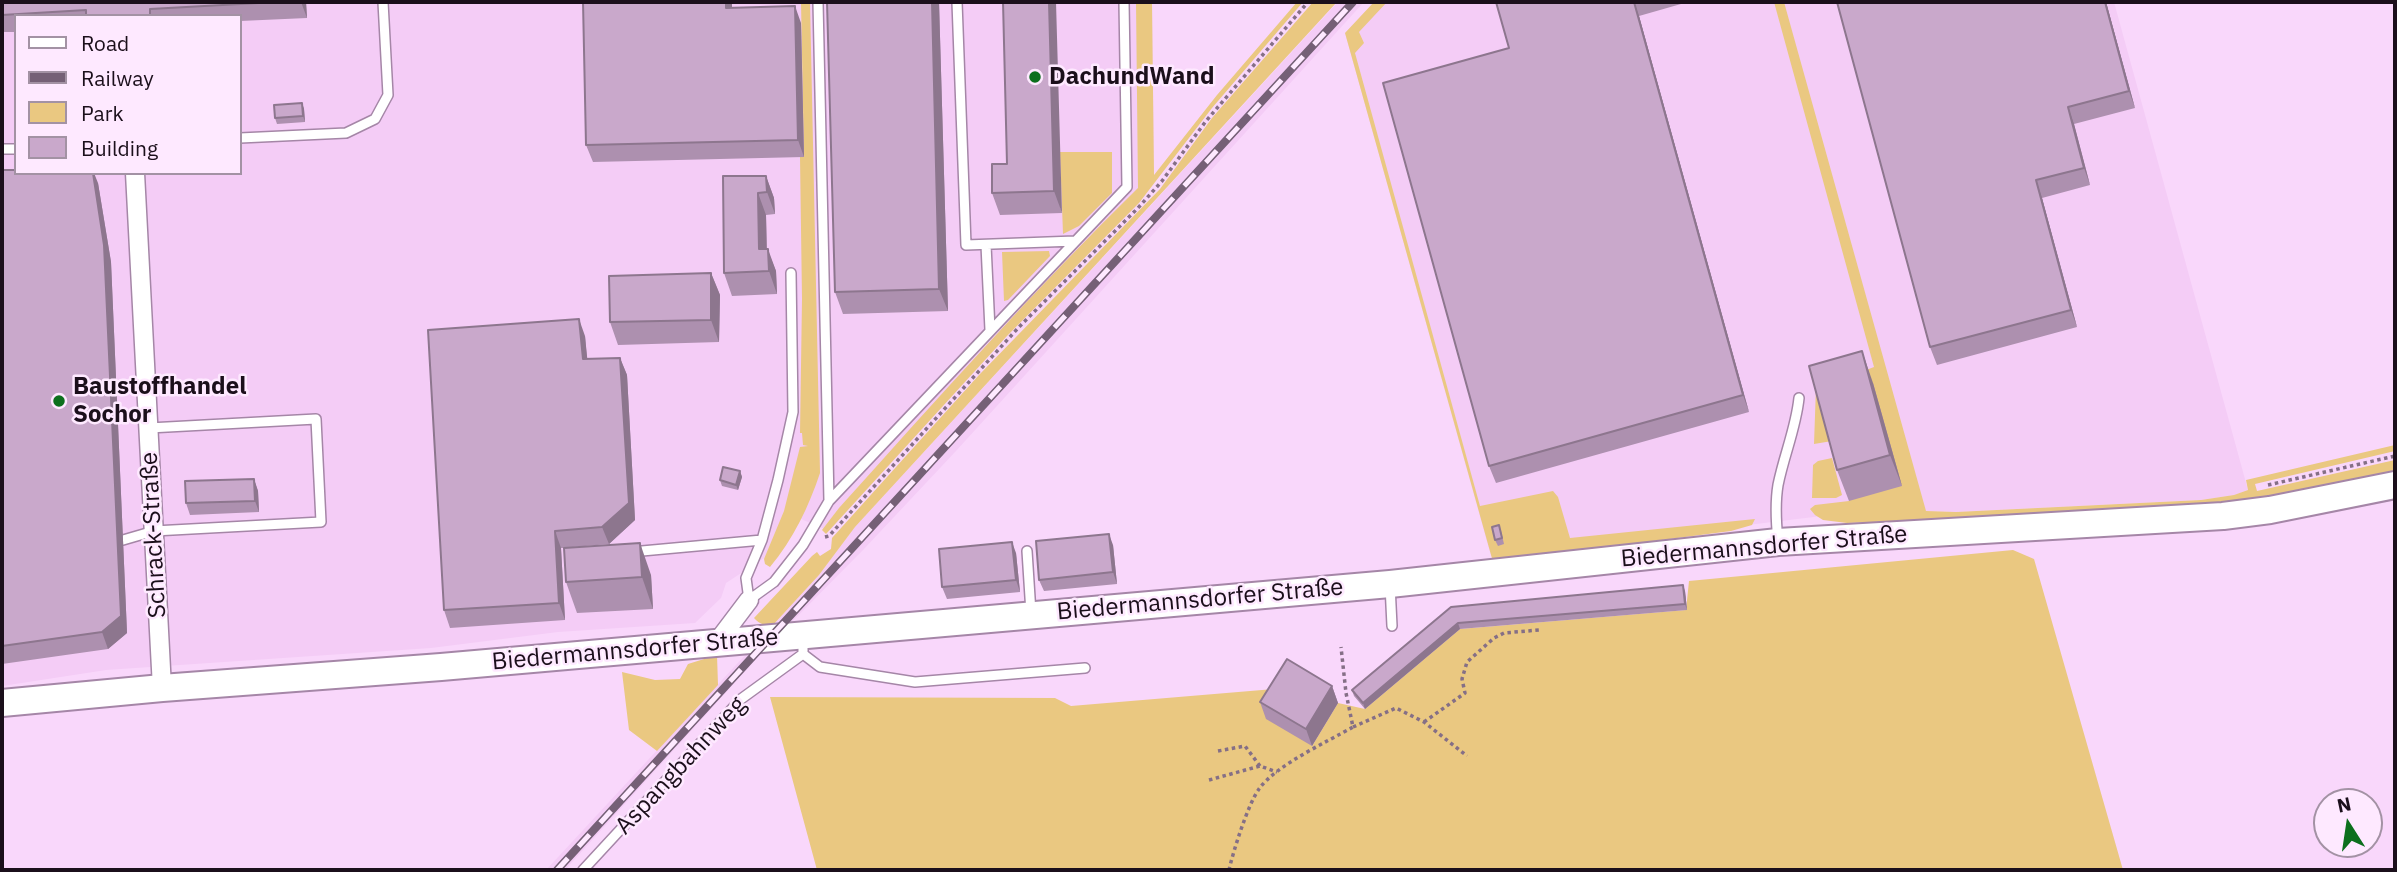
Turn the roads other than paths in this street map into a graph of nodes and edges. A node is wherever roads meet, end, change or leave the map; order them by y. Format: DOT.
graph roads {
  1 [pos="383,2"];
  2 [pos="818,2"];
  3 [pos="957,2"];
  4 [pos="1124,2"];
  5 [pos="242,138"];
  6 [pos="135,175"];
  7 [pos="1075,241"];
  8 [pos="986,245"];
  9 [pos="791,273"];
  10 [pos="990,330"];
  11 [pos="1799,398"];
  12 [pos="149,428"];
  13 [pos="2395,485"];
  14 [pos="829,502"];
  15 [pos="154,531"];
  16 [pos="123,540"];
  17 [pos="762,540"];
  18 [pos="1778,542"];
  19 [pos="1027,551"];
  20 [pos="631,552"];
  21 [pos="1390,583"];
  22 [pos="749,600"];
  23 [pos="1031,615"];
  24 [pos="1392,626"];
  25 [pos="718,641"];
  26 [pos="803,644"];
  27 [pos="1085,668"];
  28 [pos="162,688"];
  29 [pos="2,704"];
  30 [pos="583,870"];
  1 -- 5 [label="lane"];
  2 -- 14 [label="lane"];
  3 -- 8 [label="lane"];
  4 -- 7 [label="lane"];
  6 -- 12 [label="street, Schrack-Straße"];
  7 -- 8 [label="lane"];
  7 -- 10 [label="lane"];
  8 -- 10 [label="lane"];
  9 -- 17 [label="lane"];
  10 -- 14 [label="lane"];
  11 -- 18 [label="lane"];
  12 -- 15 [label="street, Schrack-Straße"];
  12 -- 15 [label="lane"];
  13 -- 18 [label="main road, Biedermannsdorfer Straße"];
  14 -- 22 [label="lane"];
  15 -- 16 [label="lane"];
  15 -- 28 [label="street, Schrack-Straße"];
  17 -- 20 [label="lane"];
  17 -- 22 [label="lane"];
  18 -- 21 [label="main road, Biedermannsdorfer Straße"];
  19 -- 23 [label="lane"];
  21 -- 23 [label="main road, Biedermannsdorfer Straße"];
  21 -- 24 [label="lane"];
  22 -- 25 [label="street"];
  23 -- 26 [label="main road, Biedermannsdorfer Straße"];
  25 -- 26 [label="main road, Biedermannsdorfer Straße"];
  25 -- 28 [label="main road, Biedermannsdorfer Straße"];
  26 -- 27 [label="lane"];
  26 -- 30 [label="lane, Aspangbahnweg"];
  28 -- 29 [label="main road, Biedermannsdorfer Straße"];
}
